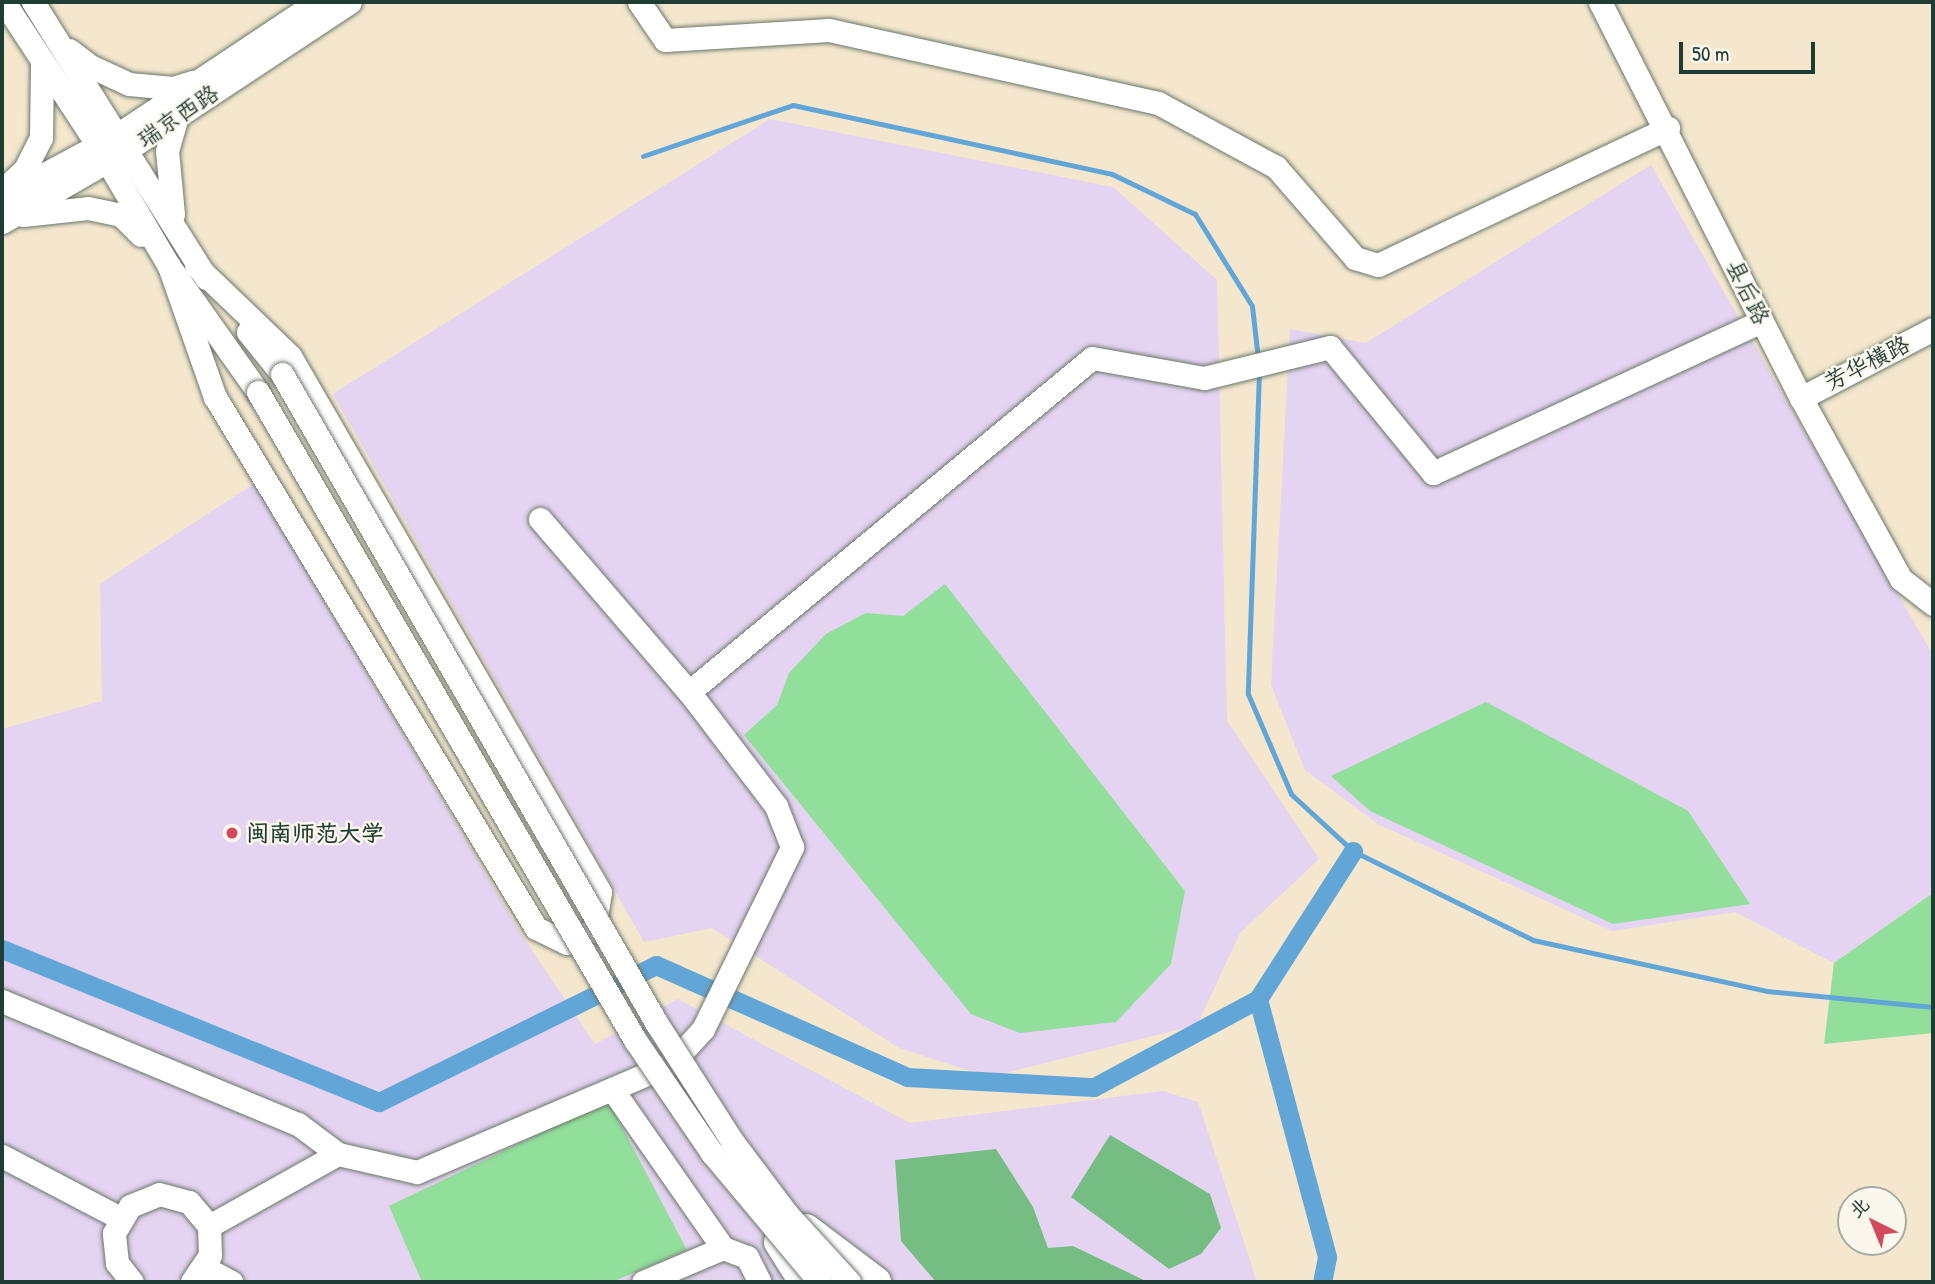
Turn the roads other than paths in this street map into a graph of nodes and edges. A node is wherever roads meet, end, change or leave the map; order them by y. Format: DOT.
graph roads {
  1 [pos="4,2"];
  2 [pos="33,2"];
  3 [pos="317,2"];
  4 [pos="350,2"];
  5 [pos="639,2"];
  6 [pos="1600,2"];
  7 [pos="58,41"];
  8 [pos="42,62"];
  9 [pos="209,76"];
  10 [pos="177,117"];
  11 [pos="1668,128"];
  12 [pos="112,148"];
  13 [pos="2,191"];
  14 [pos="6,212"];
  15 [pos="179,238"];
  16 [pos="165,260"];
  17 [pos="196,266"];
  18 [pos="1762,321"];
  19 [pos="1933,329"];
  20 [pos="1801,398"];
  21 [pos="540,519"];
  22 [pos="1933,604"];
  23 [pos="689,692"];
  24 [pos="2,1001"];
  25 [pos="612,1089"];
  26 [pos="338,1154"];
  27 [pos="2,1156"];
  28 [pos="120,1219"];
  29 [pos="778,1220"];
  30 [pos="209,1226"];
  31 [pos="723,1248"];
  32 [pos="199,1275"];
  33 [pos="132,1282"];
  34 [pos="231,1282"];
  35 [pos="643,1282"];
  36 [pos="760,1282"];
  37 [pos="804,1282"];
  38 [pos="820,1282"];
  39 [pos="849,1282"];
  40 [pos="876,1282"];
  1 -- 8 [label="street"];
  2 -- 7 [label="street"];
  3 -- 9 [label="street, 瑞京西路"];
  4 -- 10 [label="street, 瑞京西路"];
  5 -- 11 [label="street"];
  6 -- 11 [label="street, 县后路"];
  7 -- 9 [label="street"];
  7 -- 12 [label="street"];
  8 -- 12 [label="street"];
  8 -- 13 [label="street"];
  9 -- 12 [label="street, 瑞京西路"];
  10 -- 12 [label="street, 瑞京西路"];
  10 -- 15 [label="street"];
  11 -- 18 [label="street, 县后路"];
  12 -- 14 [label="street, 瑞京西路"];
  12 -- 15 [label="street"];
  12 -- 16 [label="street"];
  14 -- 16 [label="street"];
  15 -- 17 [label="street"];
  16 -- 17 [label="street"];
  16 -- 29 [label="street, bridge"];
  17 -- 29 [label="street, bridge"];
  18 -- 20 [label="street, 县后路"];
  18 -- 23 [label="street"];
  19 -- 20 [label="street, 芳华横路"];
  20 -- 22 [label="street, 县后路"];
  21 -- 23 [label="street"];
  23 -- 25 [label="street"];
  24 -- 26 [label="street"];
  25 -- 26 [label="street"];
  25 -- 31 [label="street"];
  26 -- 30 [label="street"];
  27 -- 28 [label="street"];
  28 -- 30 [label="street"];
  28 -- 33 [label="street"];
  29 -- 37 [label="main road"];
  29 -- 38 [label="street, bridge"];
  29 -- 39 [label="street, bridge"];
  29 -- 40 [label="main road, bridge"];
  30 -- 32 [label="street"];
  31 -- 35 [label="street"];
  31 -- 36 [label="street"];
  32 -- 34 [label="street"];
}
